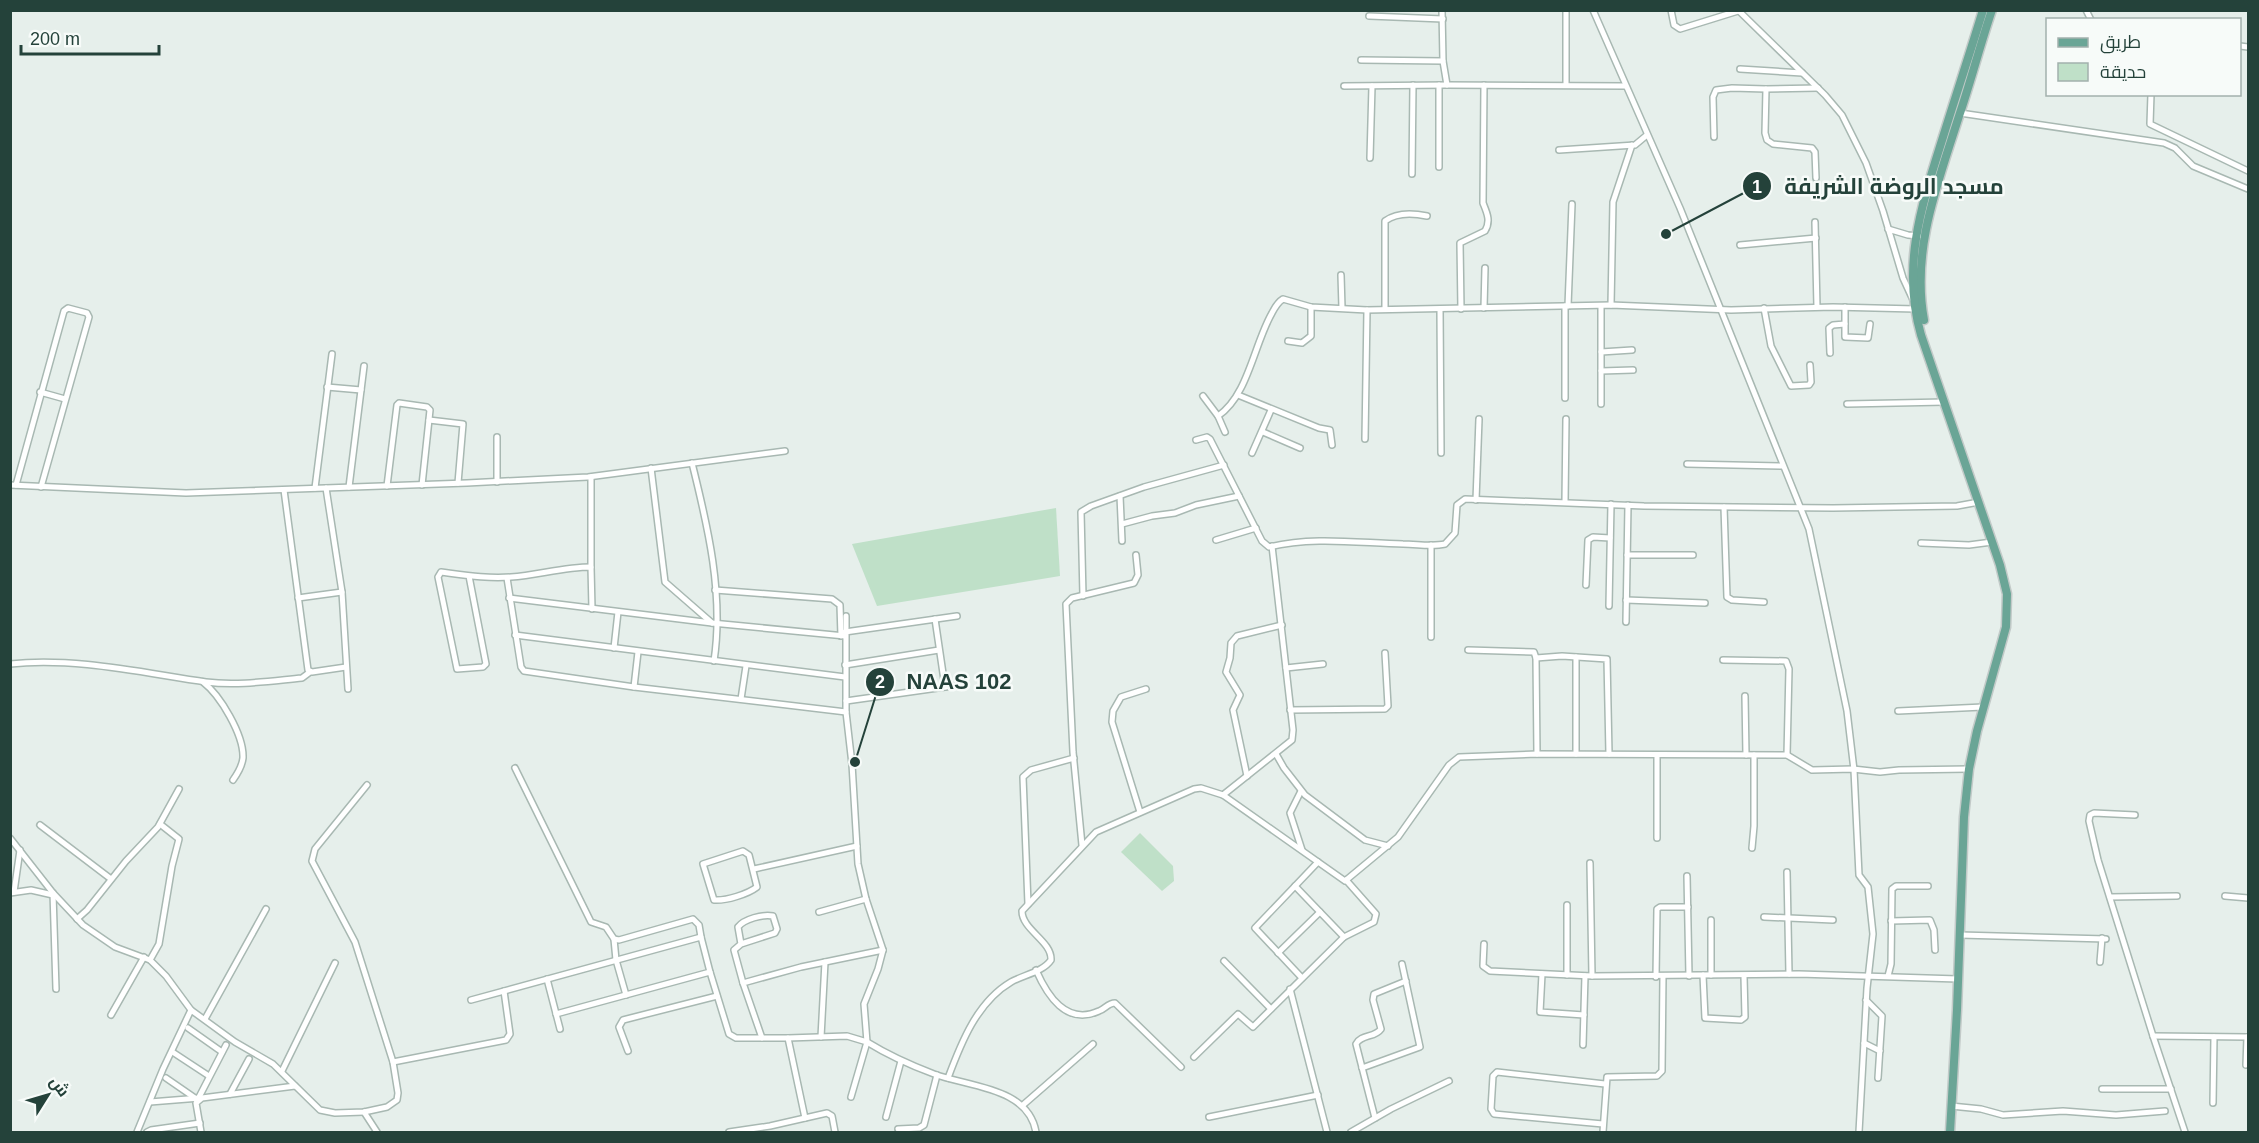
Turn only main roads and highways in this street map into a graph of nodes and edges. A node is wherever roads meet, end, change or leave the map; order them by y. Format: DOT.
graph roads {
  1 [pos="1983,10"];
  2 [pos="1992,10"];
  3 [pos="1920,236"];
  4 [pos="1926,348"];
  5 [pos="1950,1132"];
  1 -- 3 [label="main road"];
  2 -- 3 [label="main road"];
  3 -- 4 [label="main road"];
  3 -- 4 [label="main road"];
  4 -- 5 [label="main road"];
}
